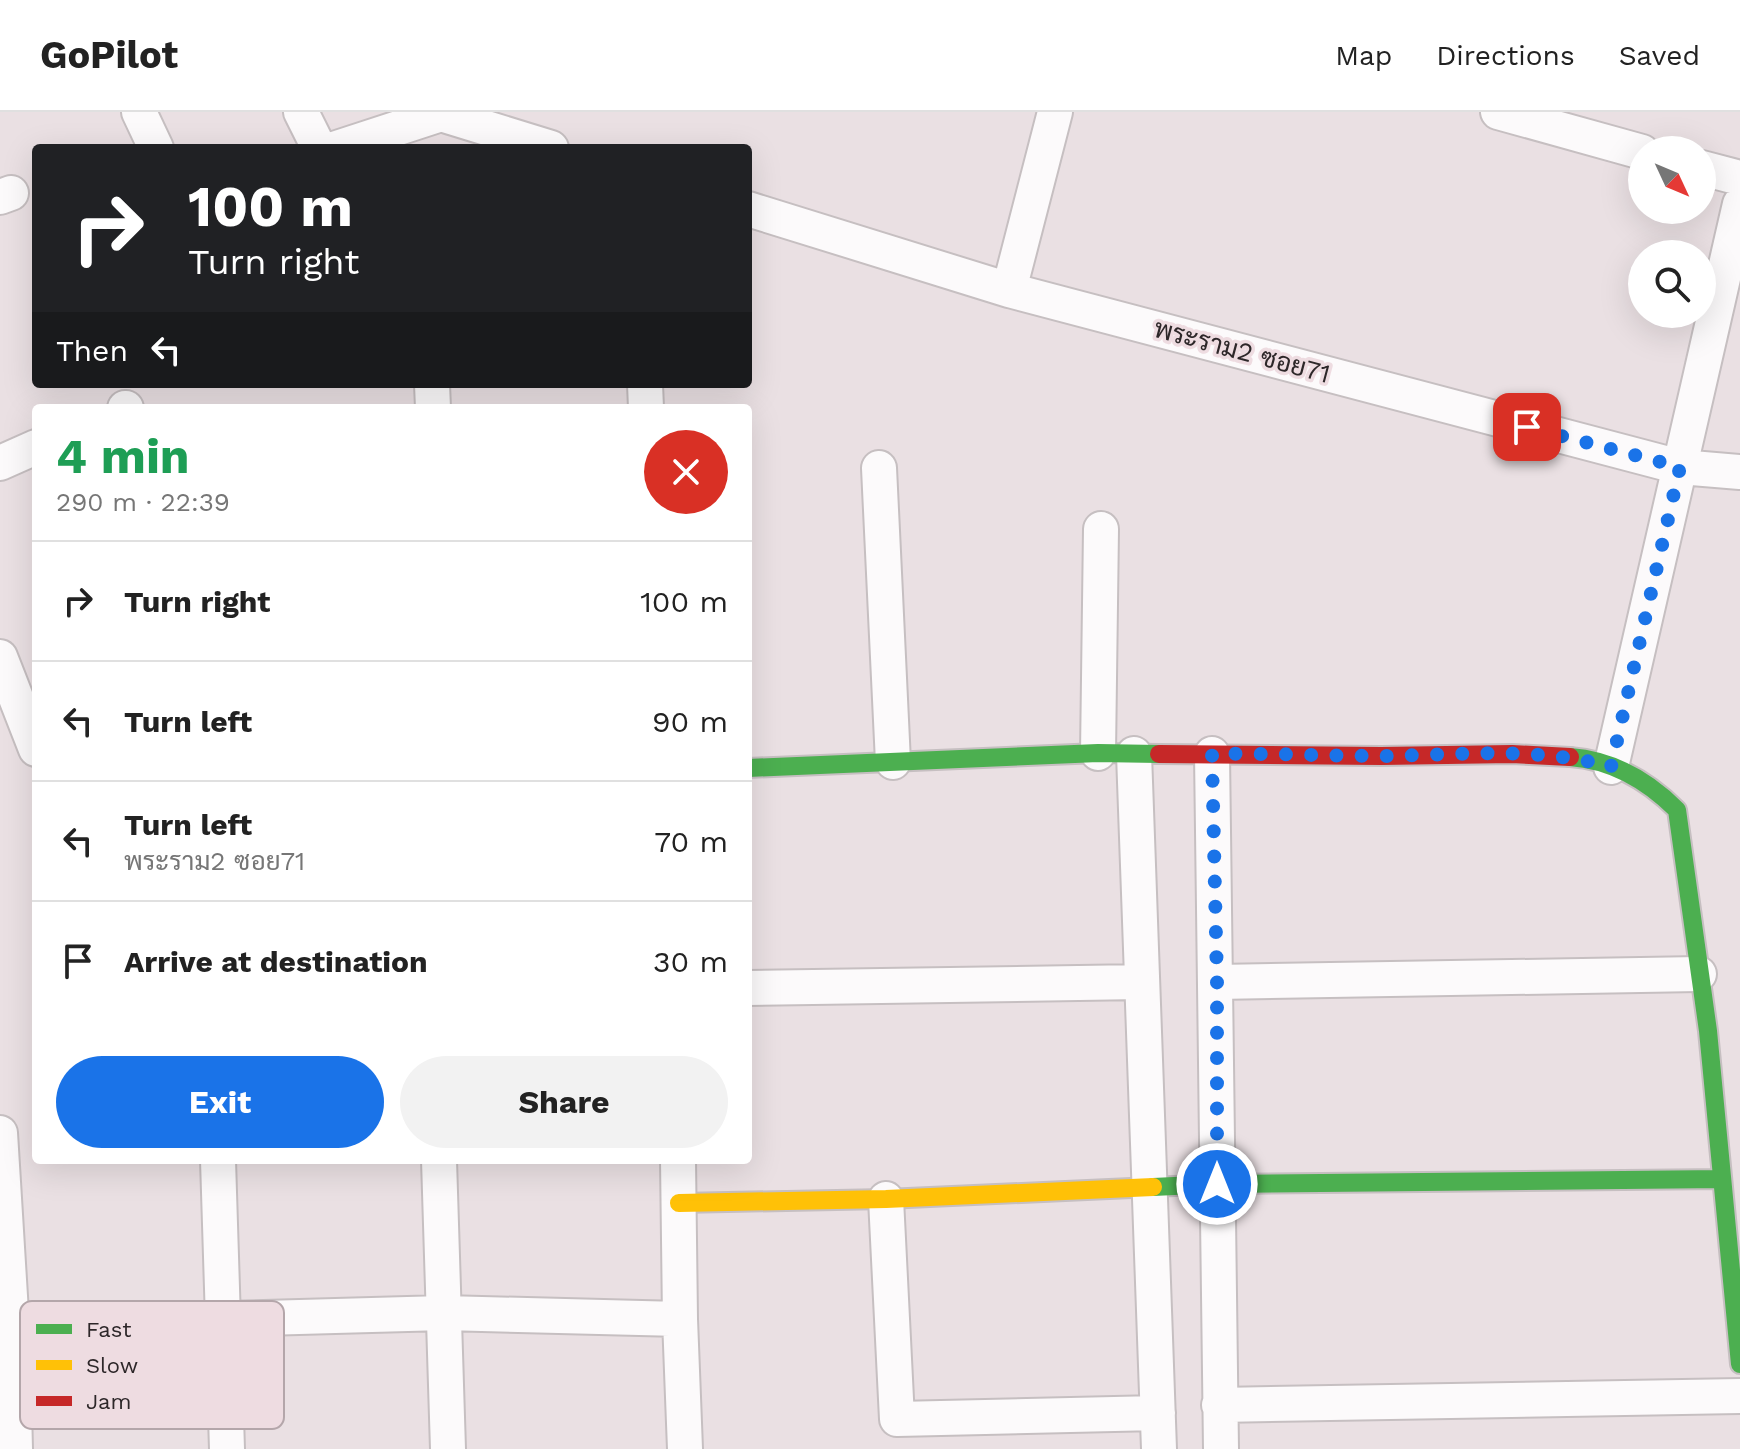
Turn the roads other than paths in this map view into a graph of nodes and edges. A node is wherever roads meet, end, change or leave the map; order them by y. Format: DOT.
graph roads {
  1 [pos="139,112"];
  2 [pos="301,112"];
  3 [pos="1055,112"];
  4 [pos="1498,112"];
  5 [pos="154,144"];
  6 [pos="317,144"];
  7 [pos="349,144"];
  8 [pos="538,144"];
  9 [pos="1628,148"];
  10 [pos="1716,172"];
  11 [pos="1740,178"];
  12 [pos="1740,204"];
  13 [pos="752,210"];
  14 [pos="1009,290"];
  15 [pos="32,449"];
  16 [pos="0,463"];
  17 [pos="1680,467"];
  18 [pos="879,468"];
  19 [pos="1740,472"];
  20 [pos="1101,529"];
  21 [pos="0,657"];
  22 [pos="28,703"];
  23 [pos="32,726"];
  24 [pos="1098,753"];
  25 [pos="1134,754"];
  26 [pos="1212,754"];
  27 [pos="893,762"];
  28 [pos="1611,767"];
  29 [pos="752,768"];
  30 [pos="1699,974"];
  31 [pos="1141,982"];
  32 [pos="1217,982"];
  33 [pos="752,988"];
  34 [pos="0,1133"];
  35 [pos="218,1164"];
  36 [pos="439,1164"];
  37 [pos="678,1164"];
  38 [pos="1722,1179"];
  39 [pos="1217,1184"];
  40 [pos="1149,1186"];
  41 [pos="886,1199"];
  42 [pos="679,1203"];
  43 [pos="224,1301"];
  44 [pos="444,1313"];
  45 [pos="284,1317"];
  46 [pos="680,1319"];
  47 [pos="6,1329"];
  48 [pos="1740,1364"];
  49 [pos="1740,1396"];
  50 [pos="1219,1405"];
  51 [pos="1158,1413"];
  52 [pos="227,1429"];
  53 [pos="898,1434"];
  54 [pos="15,1449"];
  55 [pos="227,1449"];
  56 [pos="448,1449"];
  57 [pos="685,1449"];
  58 [pos="1159,1449"];
  59 [pos="1221,1449"];
  1 -- 5 [label="street"];
  2 -- 6 [label="street"];
  3 -- 14 [label="street"];
  4 -- 9 [label="street"];
  7 -- 8 [label="street"];
  10 -- 11 [label="street"];
  12 -- 17 [label="street"];
  13 -- 14 [label="street, พระราม2 ซอย71"];
  14 -- 17 [label="street, พระราม2 ซอย71"];
  15 -- 16 [label="street"];
  17 -- 19 [label="street, พระราม2 ซอย71"];
  17 -- 28 [label="street"];
  18 -- 27 [label="street"];
  20 -- 24 [label="street"];
  21 -- 22 [label="street"];
  22 -- 23 [label="street"];
  24 -- 25 [label="street"];
  24 -- 27 [label="street"];
  25 -- 26 [label="street"];
  25 -- 31 [label="street"];
  26 -- 28 [label="street"];
  26 -- 32 [label="street"];
  27 -- 29 [label="street"];
  28 -- 30 [label="street"];
  30 -- 32 [label="street"];
  30 -- 38 [label="street"];
  31 -- 33 [label="street"];
  31 -- 40 [label="street"];
  32 -- 39 [label="street"];
  34 -- 47 [label="street"];
  35 -- 43 [label="street"];
  36 -- 44 [label="street"];
  37 -- 42 [label="street"];
  38 -- 39 [label="street"];
  38 -- 48 [label="street"];
  39 -- 40 [label="street"];
  39 -- 50 [label="street"];
  40 -- 41 [label="street"];
  40 -- 51 [label="street"];
  41 -- 42 [label="street"];
  41 -- 53 [label="street"];
  42 -- 46 [label="street"];
  44 -- 45 [label="street"];
  44 -- 46 [label="street"];
  44 -- 56 [label="street"];
  46 -- 57 [label="street"];
  47 -- 54 [label="street"];
  49 -- 50 [label="street"];
  50 -- 59 [label="street"];
  51 -- 53 [label="street"];
  51 -- 58 [label="street"];
  52 -- 55 [label="street"];
}
